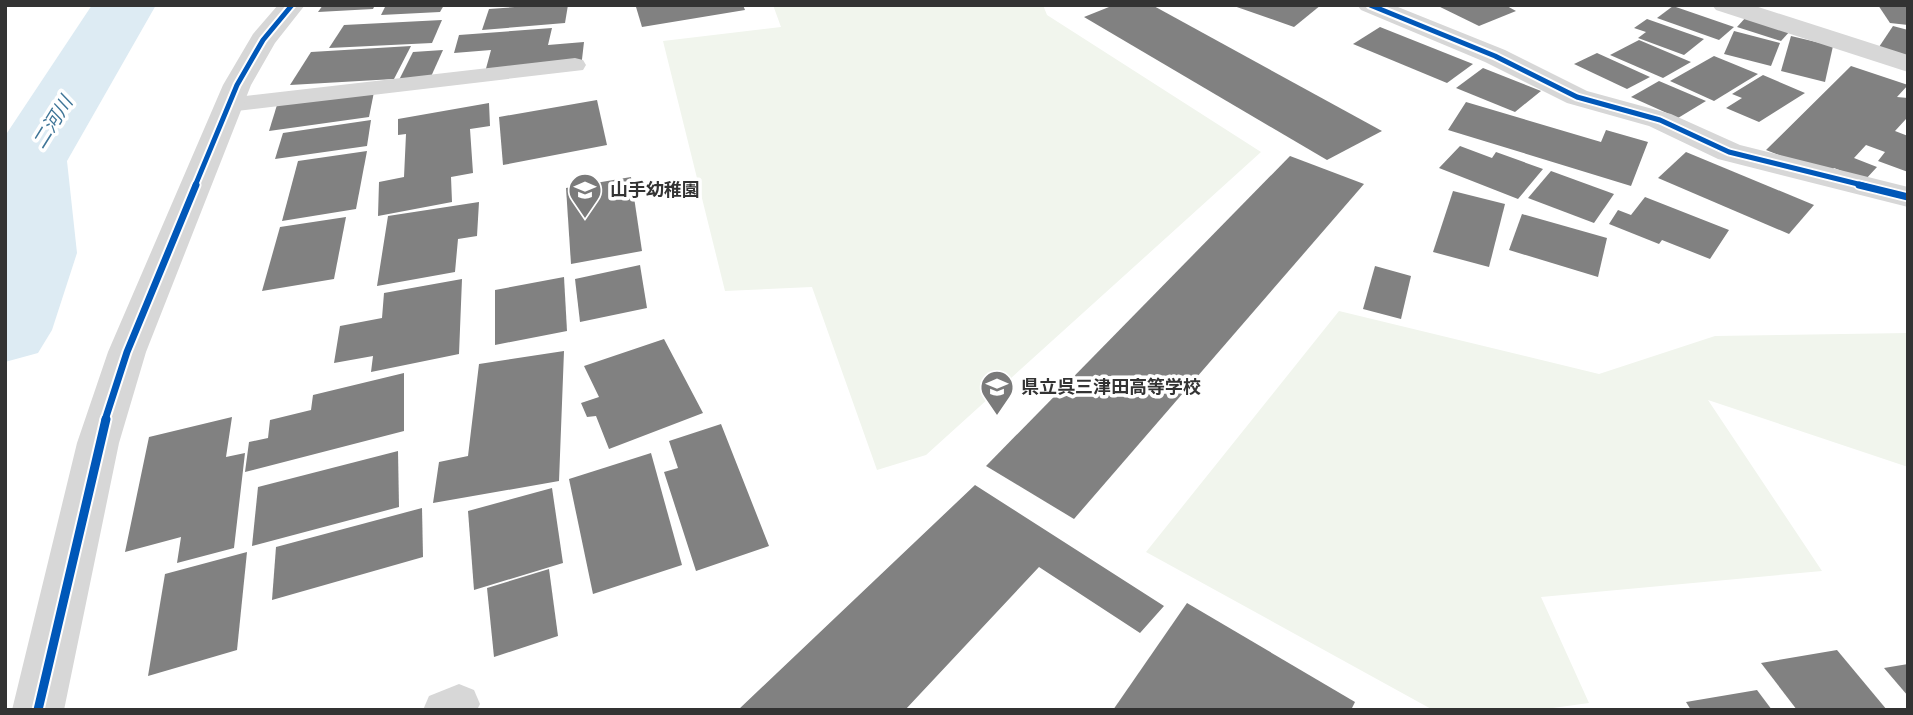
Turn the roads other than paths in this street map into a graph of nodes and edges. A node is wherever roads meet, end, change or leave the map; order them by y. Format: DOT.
graph roads {
  1 [pos="292,5"];
  2 [pos="1370,5"];
  3 [pos="1725,5"];
  4 [pos="1908,64"];
  5 [pos="575,65"];
  6 [pos="228,105"];
  7 [pos="1908,197"];
  8 [pos="37,710"];
  1 -- 6 [label="street"];
  2 -- 7 [label="street"];
  3 -- 4 [label="street"];
  5 -- 6 [label="lane"];
  6 -- 8 [label="street"];
}
